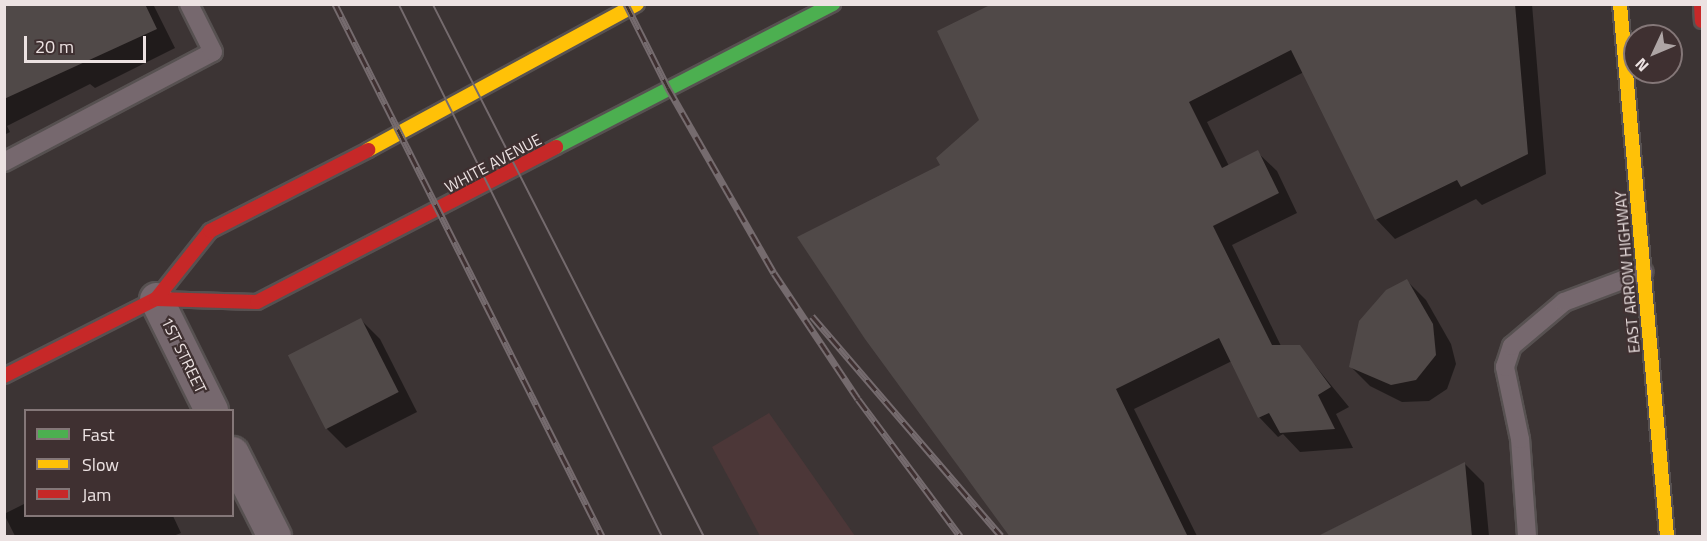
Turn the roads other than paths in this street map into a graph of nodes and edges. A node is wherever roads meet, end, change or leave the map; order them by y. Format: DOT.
graph roads {
  1 [pos="189,4"];
  2 [pos="638,4"];
  3 [pos="833,4"];
  4 [pos="1620,4"];
  5 [pos="1701,4"];
  6 [pos="1702,21"];
  7 [pos="4,162"];
  8 [pos="1644,272"];
  9 [pos="156,299"];
  10 [pos="4,376"];
  11 [pos="210,409"];
  12 [pos="234,457"];
  13 [pos="274,537"];
  14 [pos="1527,537"];
  15 [pos="1667,537"];
  1 -- 7 [label="lane"];
  2 -- 9 [label="main road, WHITE AVENUE"];
  3 -- 9 [label="main road, WHITE AVENUE"];
  4 -- 8 [label="main road, EAST ARROW HIGHWAY"];
  5 -- 6 [label="main road"];
  8 -- 14 [label="lane"];
  8 -- 15 [label="main road, EAST ARROW HIGHWAY"];
  9 -- 10 [label="main road, WHITE AVENUE"];
  9 -- 11 [label="street, 1ST STREET"];
  12 -- 13 [label="street"];
}
